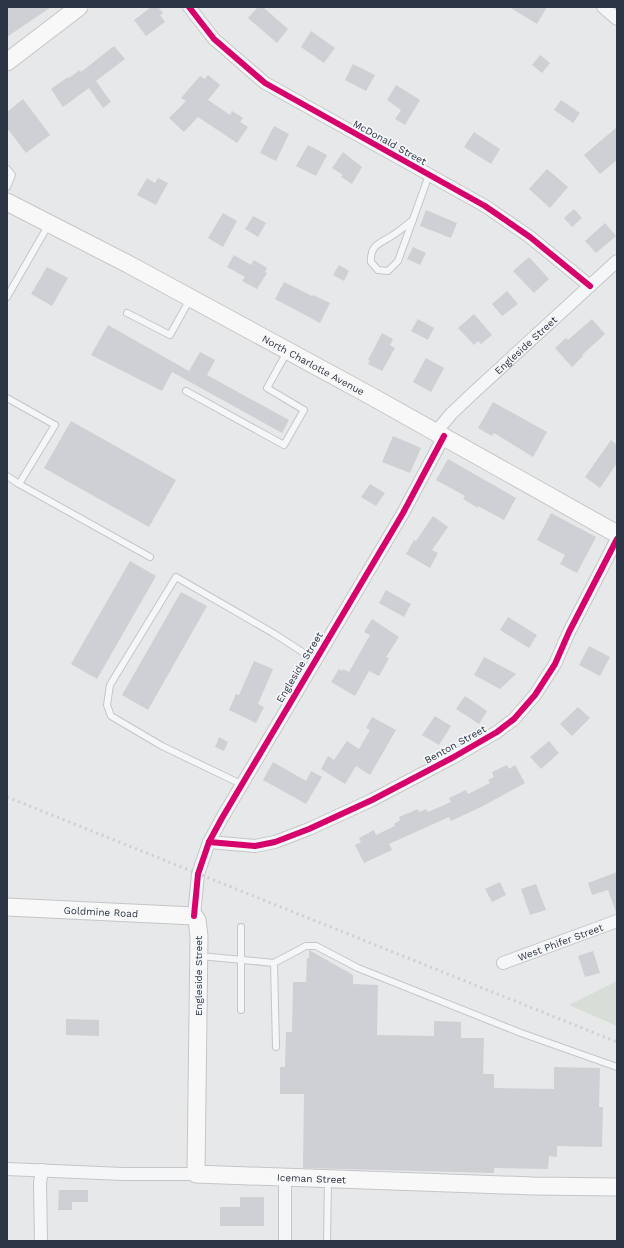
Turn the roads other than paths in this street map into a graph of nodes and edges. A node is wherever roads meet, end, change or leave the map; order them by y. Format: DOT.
graph roads {
  1 [pos="79,7"];
  2 [pos="189,7"];
  3 [pos="603,7"];
  4 [pos="617,19"];
  5 [pos="7,62"];
  6 [pos="7,169"];
  7 [pos="429,175"];
  8 [pos="7,187"];
  9 [pos="7,202"];
  10 [pos="413,220"];
  11 [pos="49,224"];
  12 [pos="617,261"];
  13 [pos="590,286"];
  14 [pos="7,297"];
  15 [pos="190,298"];
  16 [pos="127,313"];
  17 [pos="287,352"];
  18 [pos="186,391"];
  19 [pos="7,398"];
  20 [pos="440,434"];
  21 [pos="7,476"];
  22 [pos="19,484"];
  23 [pos="617,534"];
  24 [pos="617,539"];
  25 [pos="150,557"];
  26 [pos="315,660"];
  27 [pos="241,784"];
  28 [pos="209,842"];
  29 [pos="7,906"];
  30 [pos="194,916"];
  31 [pos="617,921"];
  32 [pos="241,927"];
  33 [pos="198,956"];
  34 [pos="241,960"];
  35 [pos="503,962"];
  36 [pos="274,963"];
  37 [pos="241,1010"];
  38 [pos="276,1047"];
  39 [pos="617,1067"];
  40 [pos="7,1169"];
  41 [pos="42,1170"];
  42 [pos="196,1174"];
  43 [pos="285,1177"];
  44 [pos="328,1178"];
  45 [pos="617,1187"];
  46 [pos="41,1241"];
  47 [pos="285,1241"];
  48 [pos="327,1241"];
  1 -- 5 [label="main road"];
  2 -- 7 [label="street, McDonald Street"];
  3 -- 4 [label="street"];
  6 -- 8 [label="lane"];
  7 -- 10 [label="lane"];
  7 -- 13 [label="street, McDonald Street"];
  9 -- 11 [label="main road, North Charlotte Avenue"];
  10 -- 10 [label="lane"];
  11 -- 14 [label="lane"];
  11 -- 15 [label="main road, North Charlotte Avenue"];
  12 -- 13 [label="street, Engleside Street"];
  13 -- 20 [label="street, Engleside Street"];
  15 -- 16 [label="lane"];
  15 -- 17 [label="main road, North Charlotte Avenue"];
  17 -- 18 [label="lane"];
  17 -- 20 [label="main road, North Charlotte Avenue"];
  19 -- 22 [label="lane"];
  20 -- 23 [label="main road, North Charlotte Avenue"];
  20 -- 26 [label="street, Engleside Street"];
  21 -- 22 [label="lane"];
  22 -- 25 [label="lane"];
  24 -- 28 [label="street, Benton Street"];
  26 -- 27 [label="street, Engleside Street"];
  26 -- 27 [label="lane"];
  27 -- 28 [label="street, Engleside Street"];
  28 -- 30 [label="street, Engleside Street"];
  29 -- 30 [label="main road, Goldmine Road"];
  30 -- 33 [label="main road, Engleside Street"];
  31 -- 35 [label="street, West Phifer Street"];
  32 -- 34 [label="lane"];
  33 -- 34 [label="lane"];
  33 -- 42 [label="main road, Engleside Street"];
  34 -- 36 [label="lane"];
  34 -- 37 [label="lane"];
  36 -- 38 [label="lane"];
  36 -- 39 [label="lane"];
  40 -- 41 [label="street, Iceman Street"];
  41 -- 42 [label="street, Iceman Street"];
  41 -- 46 [label="street"];
  42 -- 43 [label="main road, Iceman Street"];
  43 -- 44 [label="main road, Iceman Street"];
  43 -- 47 [label="street"];
  44 -- 45 [label="main road, Iceman Street"];
  44 -- 48 [label="lane"];
}
